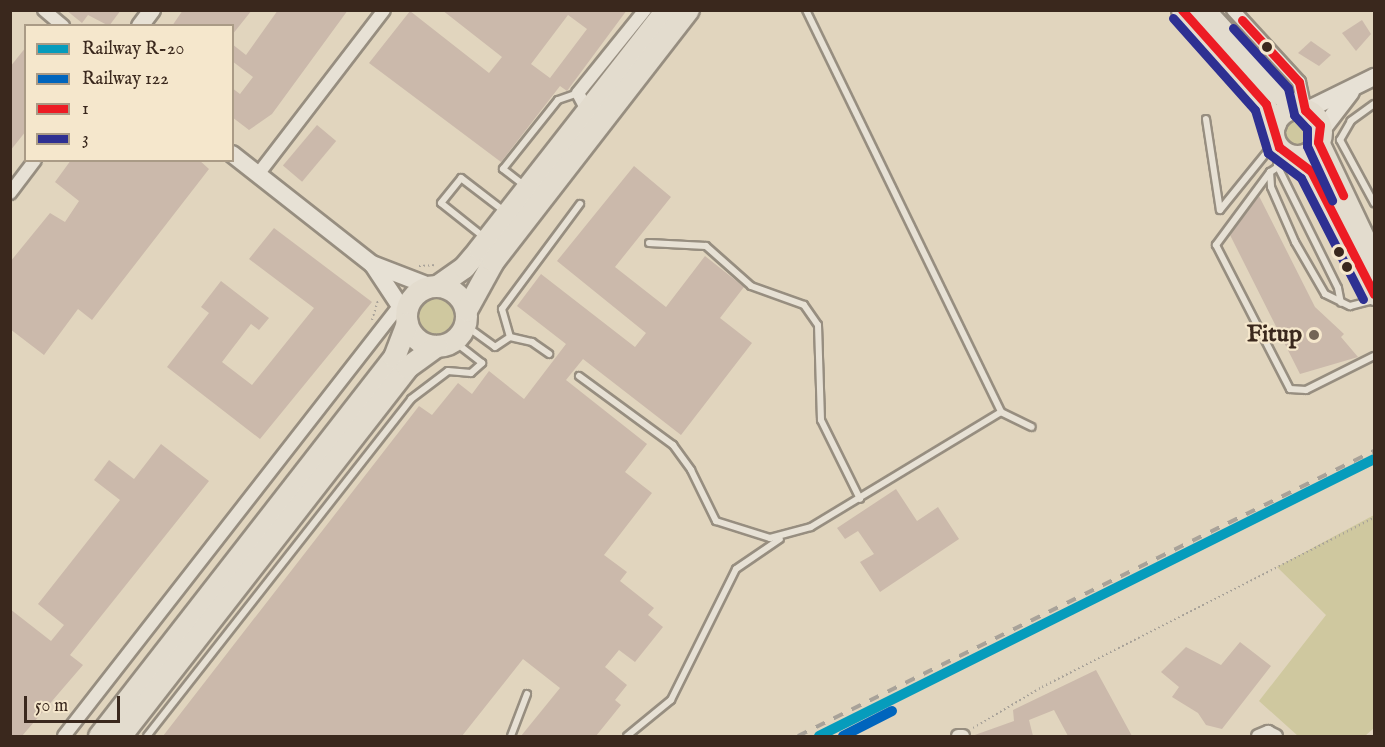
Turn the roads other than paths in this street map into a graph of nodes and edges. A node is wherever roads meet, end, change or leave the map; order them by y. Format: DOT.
graph roads {
  1 [pos="44,10"];
  2 [pos="384,10"];
  3 [pos="645,10"];
  4 [pos="666,10"];
  5 [pos="688,10"];
  6 [pos="806,10"];
  7 [pos="1182,10"];
  8 [pos="1204,10"];
  9 [pos="1233,10"];
  10 [pos="61,24"];
  11 [pos="1374,76"];
  12 [pos="1352,91"];
  13 [pos="582,102"];
  14 [pos="1374,104"];
  15 [pos="1302,109"];
  16 [pos="1206,119"];
  17 [pos="1275,133"];
  18 [pos="1320,137"];
  19 [pos="234,155"];
  20 [pos="1290,159"];
  21 [pos="33,162"];
  22 [pos="1269,172"];
  23 [pos="259,173"];
  24 [pos="527,187"];
  25 [pos="10,192"];
  26 [pos="1374,203"];
  27 [pos="580,204"];
  28 [pos="506,213"];
  29 [pos="487,239"];
  30 [pos="649,243"];
  31 [pos="1374,260"];
  32 [pos="372,264"];
  33 [pos="1374,294"];
  34 [pos="1374,299"];
  35 [pos="415,302"];
  36 [pos="1341,303"];
  37 [pos="455,331"];
  38 [pos="510,337"];
  39 [pos="549,354"];
  40 [pos="1374,356"];
  41 [pos="579,376"];
  42 [pos="1001,412"];
  43 [pos="1032,428"];
  44 [pos="860,499"];
  45 [pos="795,534"];
  46 [pos="527,694"];
  47 [pos="64,736"];
  48 [pos="99,736"];
  49 [pos="120,736"];
  50 [pos="147,736"];
  51 [pos="511,736"];
  52 [pos="627,736"];
  53 [pos="1258,736"];
  54 [pos="1276,736"];
  1 -- 10 [label="street"];
  2 -- 23 [label="street"];
  3 -- 13 [label="street"];
  4 -- 13 [label="highway"];
  5 -- 37 [label="highway"];
  6 -- 42 [label="lane"];
  7 -- 17 [label="highway"];
  8 -- 15 [label="highway"];
  9 -- 15 [label="street"];
  11 -- 12 [label="street"];
  12 -- 15 [label="street"];
  12 -- 18 [label="street"];
  13 -- 24 [label="highway"];
  13 -- 24 [label="lane"];
  14 -- 26 [label="lane"];
  15 -- 17 [label="highway"];
  15 -- 18 [label="highway"];
  16 -- 17 [label="lane"];
  17 -- 20 [label="highway"];
  18 -- 20 [label="highway"];
  18 -- 31 [label="highway"];
  19 -- 23 [label="street"];
  20 -- 22 [label="lane"];
  20 -- 33 [label="highway"];
  20 -- 36 [label="lane"];
  21 -- 25 [label="street"];
  22 -- 36 [label="lane"];
  22 -- 40 [label="lane"];
  23 -- 32 [label="street"];
  24 -- 28 [label="highway"];
  27 -- 38 [label="lane"];
  28 -- 29 [label="highway"];
  28 -- 29 [label="lane"];
  29 -- 35 [label="highway"];
  30 -- 44 [label="lane"];
  32 -- 35 [label="street"];
  32 -- 35 [label="street"];
  34 -- 36 [label="lane"];
  35 -- 37 [label="highway"];
  35 -- 37 [label="highway"];
  35 -- 47 [label="street"];
  35 -- 48 [label="highway"];
  37 -- 38 [label="lane"];
  37 -- 49 [label="highway"];
  37 -- 50 [label="lane"];
  38 -- 39 [label="lane"];
  41 -- 45 [label="lane"];
  42 -- 43 [label="lane"];
  42 -- 44 [label="lane"];
  44 -- 45 [label="lane"];
  45 -- 52 [label="lane"];
  46 -- 51 [label="lane"];
  53 -- 54 [label="street"];
}
